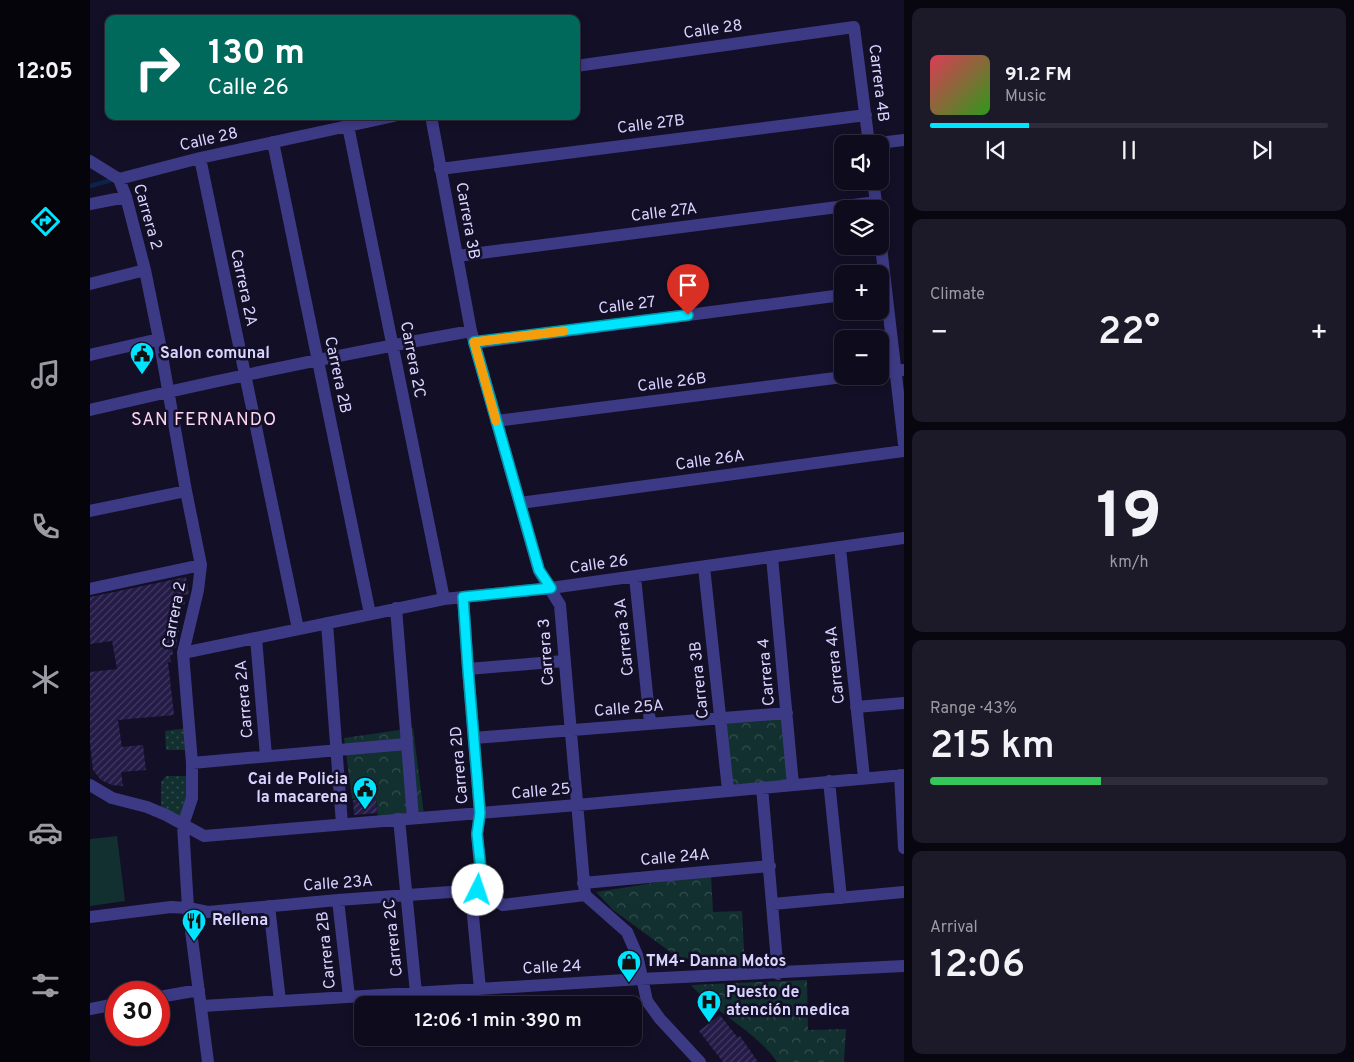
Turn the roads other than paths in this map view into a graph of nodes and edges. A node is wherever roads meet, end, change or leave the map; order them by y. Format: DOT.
graph roads {
  1 [pos="854,26"];
  2 [pos="580,65"];
  3 [pos="866,115"];
  4 [pos="376,120"];
  5 [pos="432,120"];
  6 [pos="348,126"];
  7 [pos="868,135"];
  8 [pos="904,140"];
  9 [pos="274,142"];
  10 [pos="889,142"];
  11 [pos="200,158"];
  12 [pos="90,161"];
  13 [pos="440,168"];
  14 [pos="119,179"];
  15 [pos="126,197"];
  16 [pos="90,204"];
  17 [pos="834,211"];
  18 [pos="457,256"];
  19 [pos="145,270"];
  20 [pos="90,284"];
  21 [pos="834,296"];
  22 [pos="889,318"];
  23 [pos="472,337"];
  24 [pos="159,338"];
  25 [pos="392,345"];
  26 [pos="90,355"];
  27 [pos="318,360"];
  28 [pos="900,370"];
  29 [pos="245,377"];
  30 [pos="834,378"];
  31 [pos="168,392"];
  32 [pos="90,410"];
  33 [pos="496,421"];
  34 [pos="904,444"];
  35 [pos="904,451"];
  36 [pos="186,491"];
  37 [pos="520,504"];
  38 [pos="90,511"];
  39 [pos="904,538"];
  40 [pos="840,548"];
  41 [pos="772,557"];
  42 [pos="201,565"];
  43 [pos="704,567"];
  44 [pos="635,576"];
  45 [pos="551,588"];
  46 [pos="90,589"];
  47 [pos="463,597"];
  48 [pos="444,600"];
  49 [pos="396,608"];
  50 [pos="370,614"];
  51 [pos="327,623"];
  52 [pos="298,629"];
  53 [pos="256,638"];
  54 [pos="183,653"];
  55 [pos="564,661"];
  56 [pos="468,669"];
  57 [pos="904,703"];
  58 [pos="856,707"];
  59 [pos="787,712"];
  60 [pos="720,718"];
  61 [pos="650,723"];
  62 [pos="570,730"];
  63 [pos="474,738"];
  64 [pos="406,744"];
  65 [pos="337,750"];
  66 [pos="266,756"];
  67 [pos="192,763"];
  68 [pos="902,775"];
  69 [pos="864,778"];
  70 [pos="830,781"];
  71 [pos="793,784"];
  72 [pos="90,785"];
  73 [pos="762,787"];
  74 [pos="728,790"];
  75 [pos="577,805"];
  76 [pos="480,813"];
  77 [pos="413,818"];
  78 [pos="399,820"];
  79 [pos="342,824"];
  80 [pos="183,825"];
  81 [pos="904,848"];
  82 [pos="770,866"];
  83 [pos="584,889"];
  84 [pos="478,890"];
  85 [pos="904,892"];
  86 [pos="406,895"];
  87 [pos="841,898"];
  88 [pos="338,900"];
  89 [pos="773,904"];
  90 [pos="268,906"];
  91 [pos="188,908"];
  92 [pos="90,917"];
  93 [pos="904,966"];
  94 [pos="778,974"];
  95 [pos="641,979"];
  96 [pos="480,989"];
  97 [pos="199,990"];
  98 [pos="416,993"];
  99 [pos="170,995"];
  100 [pos="349,997"];
  101 [pos="280,1001"];
  102 [pos="105,1006"];
  103 [pos="202,1006"];
  104 [pos="90,1009"];
  105 [pos="204,1061"];
  106 [pos="700,1062"];
  1 -- 2 [label="street, Calle 28"];
  1 -- 3 [label="street, Carrera 4B"];
  3 -- 7 [label="street, Carrera 4B"];
  3 -- 13 [label="street, Calle 27B"];
  4 -- 6 [label="street, Calle 28"];
  5 -- 13 [label="street, Carrera 3B"];
  6 -- 9 [label="street, Calle 28"];
  6 -- 25 [label="street, Carrera 2C"];
  8 -- 10 [label="street"];
  9 -- 11 [label="street, Calle 28"];
  9 -- 27 [label="street, Carrera 2B"];
  11 -- 14 [label="street, Calle 28"];
  11 -- 29 [label="street, Carrera 2A"];
  12 -- 14 [label="street"];
  13 -- 18 [label="street, Carrera 3B"];
  14 -- 15 [label="street, Carrera 2"];
  15 -- 16 [label="street"];
  15 -- 19 [label="street, Carrera 2"];
  17 -- 18 [label="street, Calle 27A"];
  18 -- 23 [label="street, Carrera 3B"];
  19 -- 20 [label="street"];
  19 -- 24 [label="street, Carrera 2"];
  21 -- 23 [label="street, Calle 27"];
  22 -- 28 [label="street"];
  23 -- 25 [label="street, Calle 27"];
  23 -- 33 [label="street, Carrera 3"];
  24 -- 26 [label="street"];
  24 -- 31 [label="street, Carrera 2"];
  25 -- 27 [label="street, Calle 27"];
  25 -- 48 [label="street, Carrera 2C"];
  27 -- 29 [label="street, Calle 27"];
  27 -- 50 [label="street, Carrera 2B"];
  28 -- 34 [label="street"];
  29 -- 31 [label="street, Calle 27"];
  29 -- 52 [label="street, Carrera 2A"];
  30 -- 33 [label="street, Calle 26B"];
  31 -- 32 [label="street, Calle 27"];
  31 -- 36 [label="street, Carrera 2"];
  33 -- 37 [label="street, Carrera 3"];
  35 -- 37 [label="street, Calle 26A"];
  36 -- 38 [label="street"];
  36 -- 42 [label="street, Carrera 2"];
  37 -- 45 [label="street, Carrera 3"];
  39 -- 40 [label="street, Calle 26"];
  40 -- 41 [label="street, Calle 26"];
  40 -- 58 [label="street, Carrera 4A"];
  41 -- 43 [label="street, Calle 26"];
  41 -- 59 [label="street, Carrera 4"];
  42 -- 46 [label="street"];
  42 -- 54 [label="street, Carrera 2"];
  43 -- 44 [label="street, Calle 26"];
  43 -- 60 [label="street, Carrera 3B"];
  44 -- 45 [label="street, Calle 26"];
  44 -- 61 [label="street, Carrera 3A"];
  45 -- 47 [label="street, Calle 26"];
  45 -- 55 [label="street, Carrera 3"];
  47 -- 48 [label="street, Calle 26"];
  47 -- 56 [label="street, Carrera 2D"];
  48 -- 49 [label="street, Calle 26"];
  49 -- 50 [label="street, Calle 26"];
  49 -- 64 [label="street"];
  50 -- 51 [label="street, Calle 26"];
  51 -- 52 [label="street, Calle 26"];
  51 -- 65 [label="street"];
  52 -- 53 [label="street, Calle 26"];
  53 -- 54 [label="street, Calle 26"];
  53 -- 66 [label="street, Carrera 2A"];
  54 -- 67 [label="street, Carrera 2"];
  55 -- 56 [label="street"];
  55 -- 62 [label="street, Carrera 3"];
  56 -- 63 [label="street, Carrera 2D"];
  57 -- 58 [label="street"];
  58 -- 69 [label="street, Carrera 4A"];
  59 -- 60 [label="street, Calle 25A"];
  59 -- 71 [label="street, Carrera 4"];
  60 -- 61 [label="street, Calle 25A"];
  60 -- 74 [label="street, Carrera 3B"];
  61 -- 62 [label="street, Calle 25A"];
  62 -- 63 [label="street, Calle 25A"];
  62 -- 75 [label="street, Carrera 3"];
  63 -- 76 [label="street, Carrera 2D"];
  64 -- 65 [label="street"];
  64 -- 77 [label="street"];
  65 -- 66 [label="street"];
  65 -- 79 [label="street"];
  66 -- 67 [label="street"];
  67 -- 80 [label="street, Carrera 2"];
  68 -- 69 [label="street, Calle 25"];
  68 -- 81 [label="street"];
  69 -- 70 [label="street, Calle 25"];
  70 -- 71 [label="street, Calle 25"];
  70 -- 87 [label="street"];
  71 -- 73 [label="street, Calle 25"];
  72 -- 80 [label="street, Calle 25"];
  73 -- 74 [label="street, Calle 25"];
  73 -- 82 [label="street"];
  74 -- 75 [label="street, Calle 25"];
  75 -- 76 [label="street, Calle 25"];
  75 -- 83 [label="street, Carrera 3"];
  76 -- 77 [label="street, Calle 25"];
  76 -- 84 [label="street, Carrera 2D"];
  77 -- 78 [label="street, Calle 25"];
  78 -- 79 [label="street, Calle 25"];
  78 -- 86 [label="street, Carrera 2C"];
  79 -- 80 [label="street, Calle 25"];
  80 -- 91 [label="street, Carrera 2"];
  82 -- 83 [label="street, Calle 24A"];
  82 -- 89 [label="street"];
  83 -- 84 [label="street"];
  83 -- 95 [label="street"];
  84 -- 86 [label="street, Calle 23A"];
  84 -- 96 [label="street, Carrera 2D"];
  85 -- 87 [label="street"];
  86 -- 88 [label="street, Calle 23A"];
  86 -- 98 [label="street, Carrera 2C"];
  87 -- 89 [label="street"];
  88 -- 90 [label="street, Calle 23A"];
  88 -- 100 [label="street, Carrera 2B"];
  89 -- 94 [label="street"];
  90 -- 91 [label="street, Calle 23A"];
  90 -- 101 [label="street"];
  91 -- 92 [label="street, Calle 23A"];
  91 -- 97 [label="street, Carrera 2"];
  93 -- 94 [label="street, Calle 24"];
  94 -- 95 [label="street, Calle 24"];
  95 -- 96 [label="street, Calle 24"];
  95 -- 106 [label="street"];
  96 -- 98 [label="street, Calle 24"];
  97 -- 99 [label="street"];
  97 -- 103 [label="street, Carrera 2"];
  98 -- 100 [label="street, Calle 24"];
  100 -- 101 [label="street, Calle 24"];
  101 -- 103 [label="street, Calle 24"];
  102 -- 104 [label="street"];
  103 -- 105 [label="street, Carrera 2"];
}
